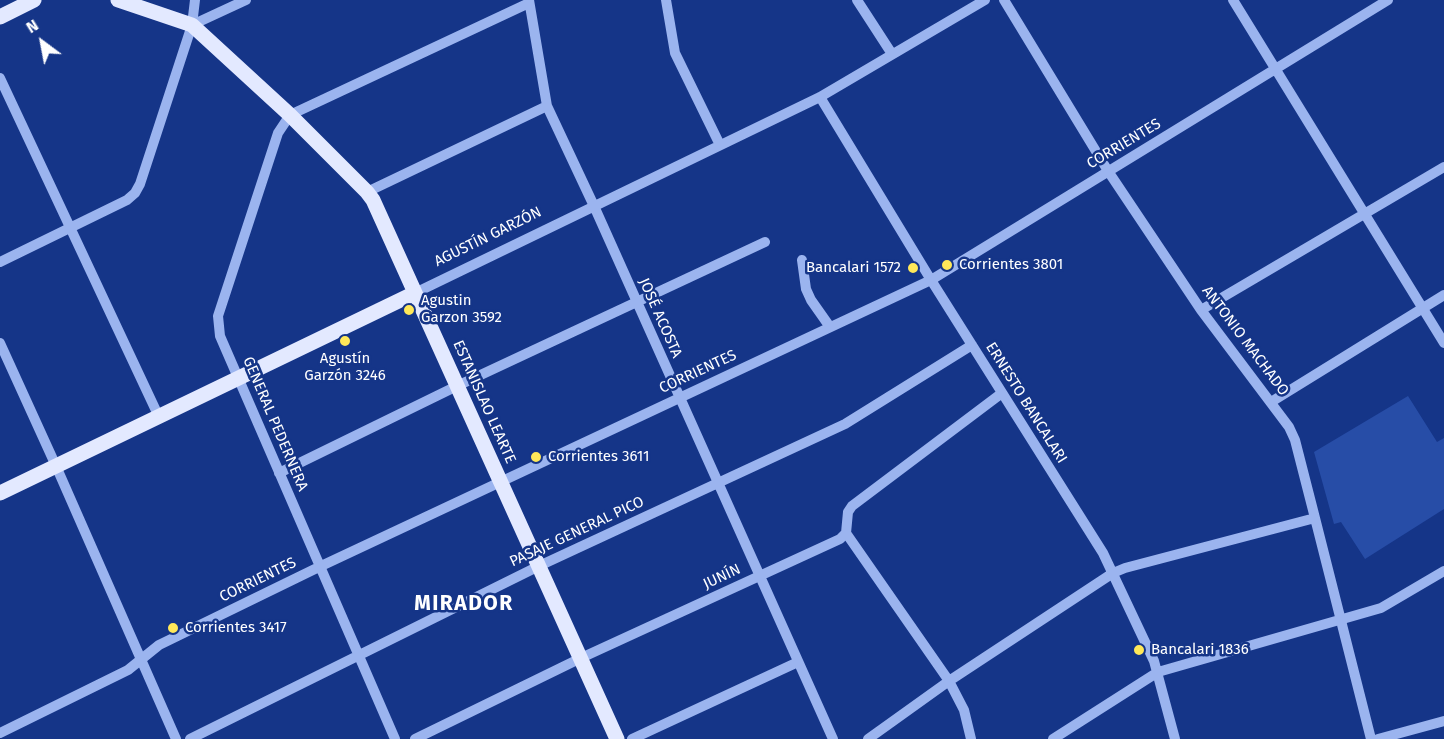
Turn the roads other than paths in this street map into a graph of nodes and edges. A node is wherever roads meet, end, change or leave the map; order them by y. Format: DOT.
graph roads {
  1 [pos="34,0"];
  2 [pos="118,0"];
  3 [pos="195,0"];
  4 [pos="246,0"];
  5 [pos="666,0"];
  6 [pos="857,0"];
  7 [pos="985,0"];
  8 [pos="1004,0"];
  9 [pos="1233,0"];
  10 [pos="1388,0"];
  11 [pos="529,2"];
  12 [pos="0,16"];
  13 [pos="192,25"];
  14 [pos="892,54"];
  15 [pos="1276,69"];
  16 [pos="0,78"];
  17 [pos="820,97"];
  18 [pos="547,106"];
  19 [pos="290,115"];
  20 [pos="720,145"];
  21 [pos="1444,167"];
  22 [pos="1108,171"];
  23 [pos="367,192"];
  24 [pos="594,206"];
  25 [pos="1365,214"];
  26 [pos="70,228"];
  27 [pos="765,242"];
  28 [pos="802,260"];
  29 [pos="0,262"];
  30 [pos="931,280"];
  31 [pos="415,293"];
  32 [pos="1444,295"];
  33 [pos="637,303"];
  34 [pos="1422,308"];
  35 [pos="1202,310"];
  36 [pos="830,327"];
  37 [pos="0,343"];
  38 [pos="1444,343"];
  39 [pos="972,345"];
  40 [pos="239,378"];
  41 [pos="457,386"];
  42 [pos="1002,393"];
  43 [pos="678,397"];
  44 [pos="1271,402"];
  45 [pos="159,417"];
  46 [pos="57,466"];
  47 [pos="279,473"];
  48 [pos="501,483"];
  49 [pos="717,483"];
  50 [pos="0,493"];
  51 [pos="1316,518"];
  52 [pos="846,533"];
  53 [pos="539,566"];
  54 [pos="319,567"];
  55 [pos="1444,571"];
  56 [pos="1113,573"];
  57 [pos="759,577"];
  58 [pos="1342,621"];
  59 [pos="359,656"];
  60 [pos="581,658"];
  61 [pos="140,660"];
  62 [pos="798,662"];
  63 [pos="1158,672"];
  64 [pos="949,681"];
  65 [pos="1444,722"];
  66 [pos="0,734"];
  67 [pos="176,739"];
  68 [pos="190,739"];
  69 [pos="395,739"];
  70 [pos="415,739"];
  71 [pos="617,739"];
  72 [pos="632,739"];
  73 [pos="833,739"];
  74 [pos="868,739"];
  75 [pos="971,739"];
  76 [pos="1053,739"];
  77 [pos="1175,739"];
  78 [pos="1371,739"];
  79 [pos="1378,739"];
  1 -- 12 [label="main road"];
  2 -- 13 [label="main road"];
  3 -- 13 [label="street"];
  4 -- 13 [label="street"];
  5 -- 20 [label="street"];
  6 -- 14 [label="street"];
  7 -- 14 [label="street, AGUSTÍN GARZÓN"];
  8 -- 22 [label="street, ANTONIO MACHADO"];
  9 -- 15 [label="street"];
  10 -- 15 [label="street, CORRIENTES"];
  11 -- 18 [label="street, JOSÉ ACOSTA"];
  11 -- 19 [label="street"];
  13 -- 19 [label="main road, ESTANISLAO LEARTE"];
  13 -- 26 [label="street"];
  14 -- 17 [label="street, AGUSTÍN GARZÓN"];
  15 -- 22 [label="street, CORRIENTES"];
  15 -- 25 [label="street"];
  16 -- 26 [label="street"];
  17 -- 20 [label="street, AGUSTÍN GARZÓN"];
  17 -- 30 [label="street, ERNESTO BANCALARI"];
  18 -- 23 [label="street"];
  18 -- 24 [label="street, JOSÉ ACOSTA"];
  19 -- 23 [label="main road, ESTANISLAO LEARTE"];
  19 -- 40 [label="street, GENERAL PEDERNERA"];
  20 -- 24 [label="street, AGUSTÍN GARZÓN"];
  21 -- 25 [label="street"];
  22 -- 30 [label="street, CORRIENTES"];
  22 -- 35 [label="street, ANTONIO MACHADO"];
  23 -- 31 [label="main road, ESTANISLAO LEARTE"];
  24 -- 31 [label="street, AGUSTÍN GARZÓN"];
  24 -- 33 [label="street, JOSÉ ACOSTA"];
  25 -- 34 [label="street"];
  25 -- 35 [label="street"];
  26 -- 29 [label="street"];
  26 -- 45 [label="street"];
  27 -- 33 [label="street"];
  28 -- 36 [label="street"];
  30 -- 36 [label="street, CORRIENTES"];
  30 -- 39 [label="street, ERNESTO BANCALARI"];
  31 -- 40 [label="main road, AGUSTÍN GARZÓN"];
  31 -- 41 [label="main road, ESTANISLAO LEARTE"];
  32 -- 34 [label="street"];
  33 -- 41 [label="street"];
  33 -- 43 [label="street, JOSÉ ACOSTA"];
  34 -- 38 [label="street"];
  34 -- 44 [label="street"];
  35 -- 44 [label="street, ANTONIO MACHADO"];
  36 -- 43 [label="street, CORRIENTES"];
  37 -- 46 [label="street"];
  39 -- 42 [label="street, ERNESTO BANCALARI"];
  39 -- 49 [label="street, PASAJE GENERAL PICO"];
  40 -- 45 [label="main road, AGUSTÍN GARZÓN"];
  40 -- 47 [label="street, GENERAL PEDERNERA"];
  41 -- 47 [label="street"];
  41 -- 48 [label="main road, ESTANISLAO LEARTE"];
  42 -- 52 [label="street"];
  42 -- 56 [label="street, ERNESTO BANCALARI"];
  43 -- 48 [label="street, CORRIENTES"];
  43 -- 49 [label="street, JOSÉ ACOSTA"];
  44 -- 51 [label="street, ANTONIO MACHADO"];
  45 -- 46 [label="main road, AGUSTÍN GARZÓN"];
  46 -- 50 [label="main road, AGUSTÍN GARZÓN"];
  46 -- 61 [label="street"];
  47 -- 54 [label="street, GENERAL PEDERNERA"];
  48 -- 53 [label="main road, ESTANISLAO LEARTE"];
  48 -- 54 [label="street, CORRIENTES"];
  49 -- 53 [label="street, PASAJE GENERAL PICO"];
  49 -- 57 [label="street, JOSÉ ACOSTA"];
  51 -- 56 [label="street"];
  51 -- 58 [label="street, ANTONIO MACHADO"];
  52 -- 57 [label="street, JUNÍN"];
  52 -- 64 [label="street"];
  53 -- 59 [label="street, PASAJE GENERAL PICO"];
  53 -- 60 [label="main road, ESTANISLAO LEARTE"];
  54 -- 59 [label="street, GENERAL PEDERNERA"];
  54 -- 61 [label="street, CORRIENTES"];
  55 -- 58 [label="street"];
  56 -- 63 [label="street, ERNESTO BANCALARI"];
  56 -- 64 [label="street"];
  57 -- 60 [label="street, JUNÍN"];
  57 -- 62 [label="street, JOSÉ ACOSTA"];
  58 -- 63 [label="street"];
  58 -- 78 [label="street, ANTONIO MACHADO"];
  59 -- 68 [label="street, PASAJE GENERAL PICO"];
  59 -- 69 [label="street, GENERAL PEDERNERA"];
  60 -- 70 [label="street, JUNÍN"];
  60 -- 71 [label="main road, ESTANISLAO LEARTE"];
  61 -- 66 [label="street, CORRIENTES"];
  61 -- 67 [label="street"];
  62 -- 72 [label="street"];
  62 -- 73 [label="street, JOSÉ ACOSTA"];
  63 -- 76 [label="street"];
  63 -- 77 [label="street, ERNESTO BANCALARI"];
  64 -- 74 [label="street"];
  64 -- 75 [label="street"];
  65 -- 79 [label="street"];
}
